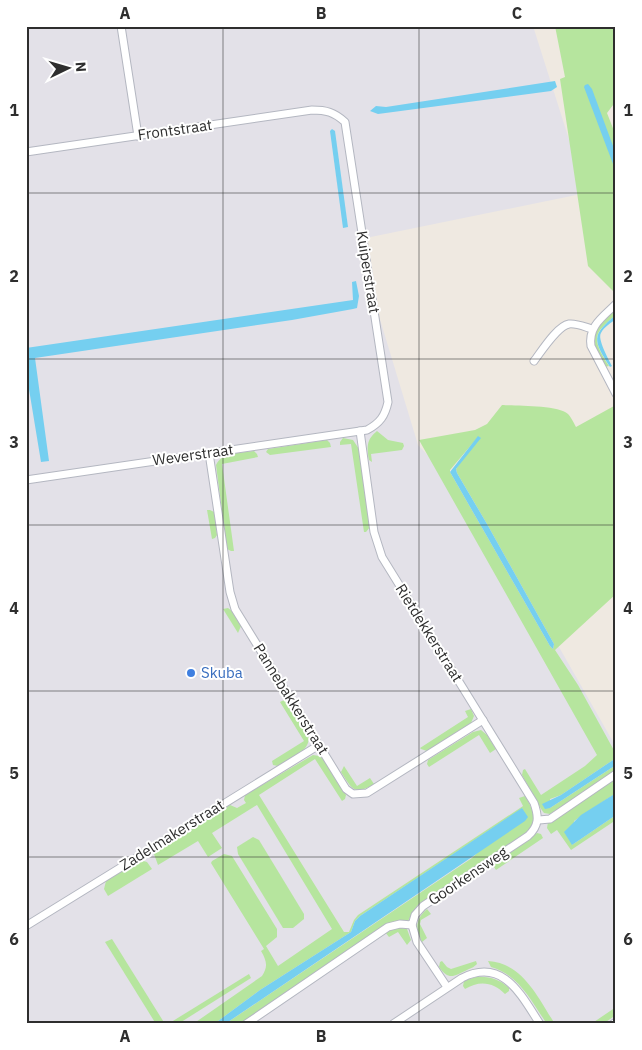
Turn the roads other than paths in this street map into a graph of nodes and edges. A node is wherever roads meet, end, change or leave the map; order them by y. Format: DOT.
graph roads {
  1 [pos="121,26"];
  2 [pos="325,110"];
  3 [pos="138,136"];
  4 [pos="26,152"];
  5 [pos="616,304"];
  6 [pos="592,329"];
  7 [pos="534,361"];
  8 [pos="616,394"];
  9 [pos="360,431"];
  10 [pos="209,453"];
  11 [pos="26,480"];
  12 [pos="483,720"];
  13 [pos="319,744"];
  14 [pos="616,774"];
  15 [pos="539,820"];
  16 [pos="412,925"];
  17 [pos="26,926"];
  18 [pos="448,987"];
  19 [pos="246,1024"];
  20 [pos="393,1024"];
  21 [pos="540,1024"];
  1 -- 3 [label="street"];
  2 -- 3 [label="street, Frontstraat"];
  2 -- 9 [label="street, Kuiperstraat"];
  3 -- 4 [label="street, Frontstraat"];
  5 -- 6 [label="street"];
  6 -- 7 [label="street"];
  6 -- 8 [label="street"];
  9 -- 10 [label="street, Weverstraat"];
  9 -- 12 [label="street, Rietdekkerstraat"];
  10 -- 11 [label="street, Weverstraat"];
  10 -- 13 [label="street, Pannebakkerstraat"];
  12 -- 13 [label="street, Pannebakkerstraat"];
  12 -- 15 [label="street, Rietdekkerstraat"];
  13 -- 17 [label="street, Zadelmakerstraat"];
  14 -- 15 [label="street, Goorkensweg"];
  15 -- 16 [label="street, Goorkensweg"];
  16 -- 18 [label="street"];
  16 -- 19 [label="street"];
  18 -- 20 [label="street"];
  18 -- 21 [label="street"];
}
